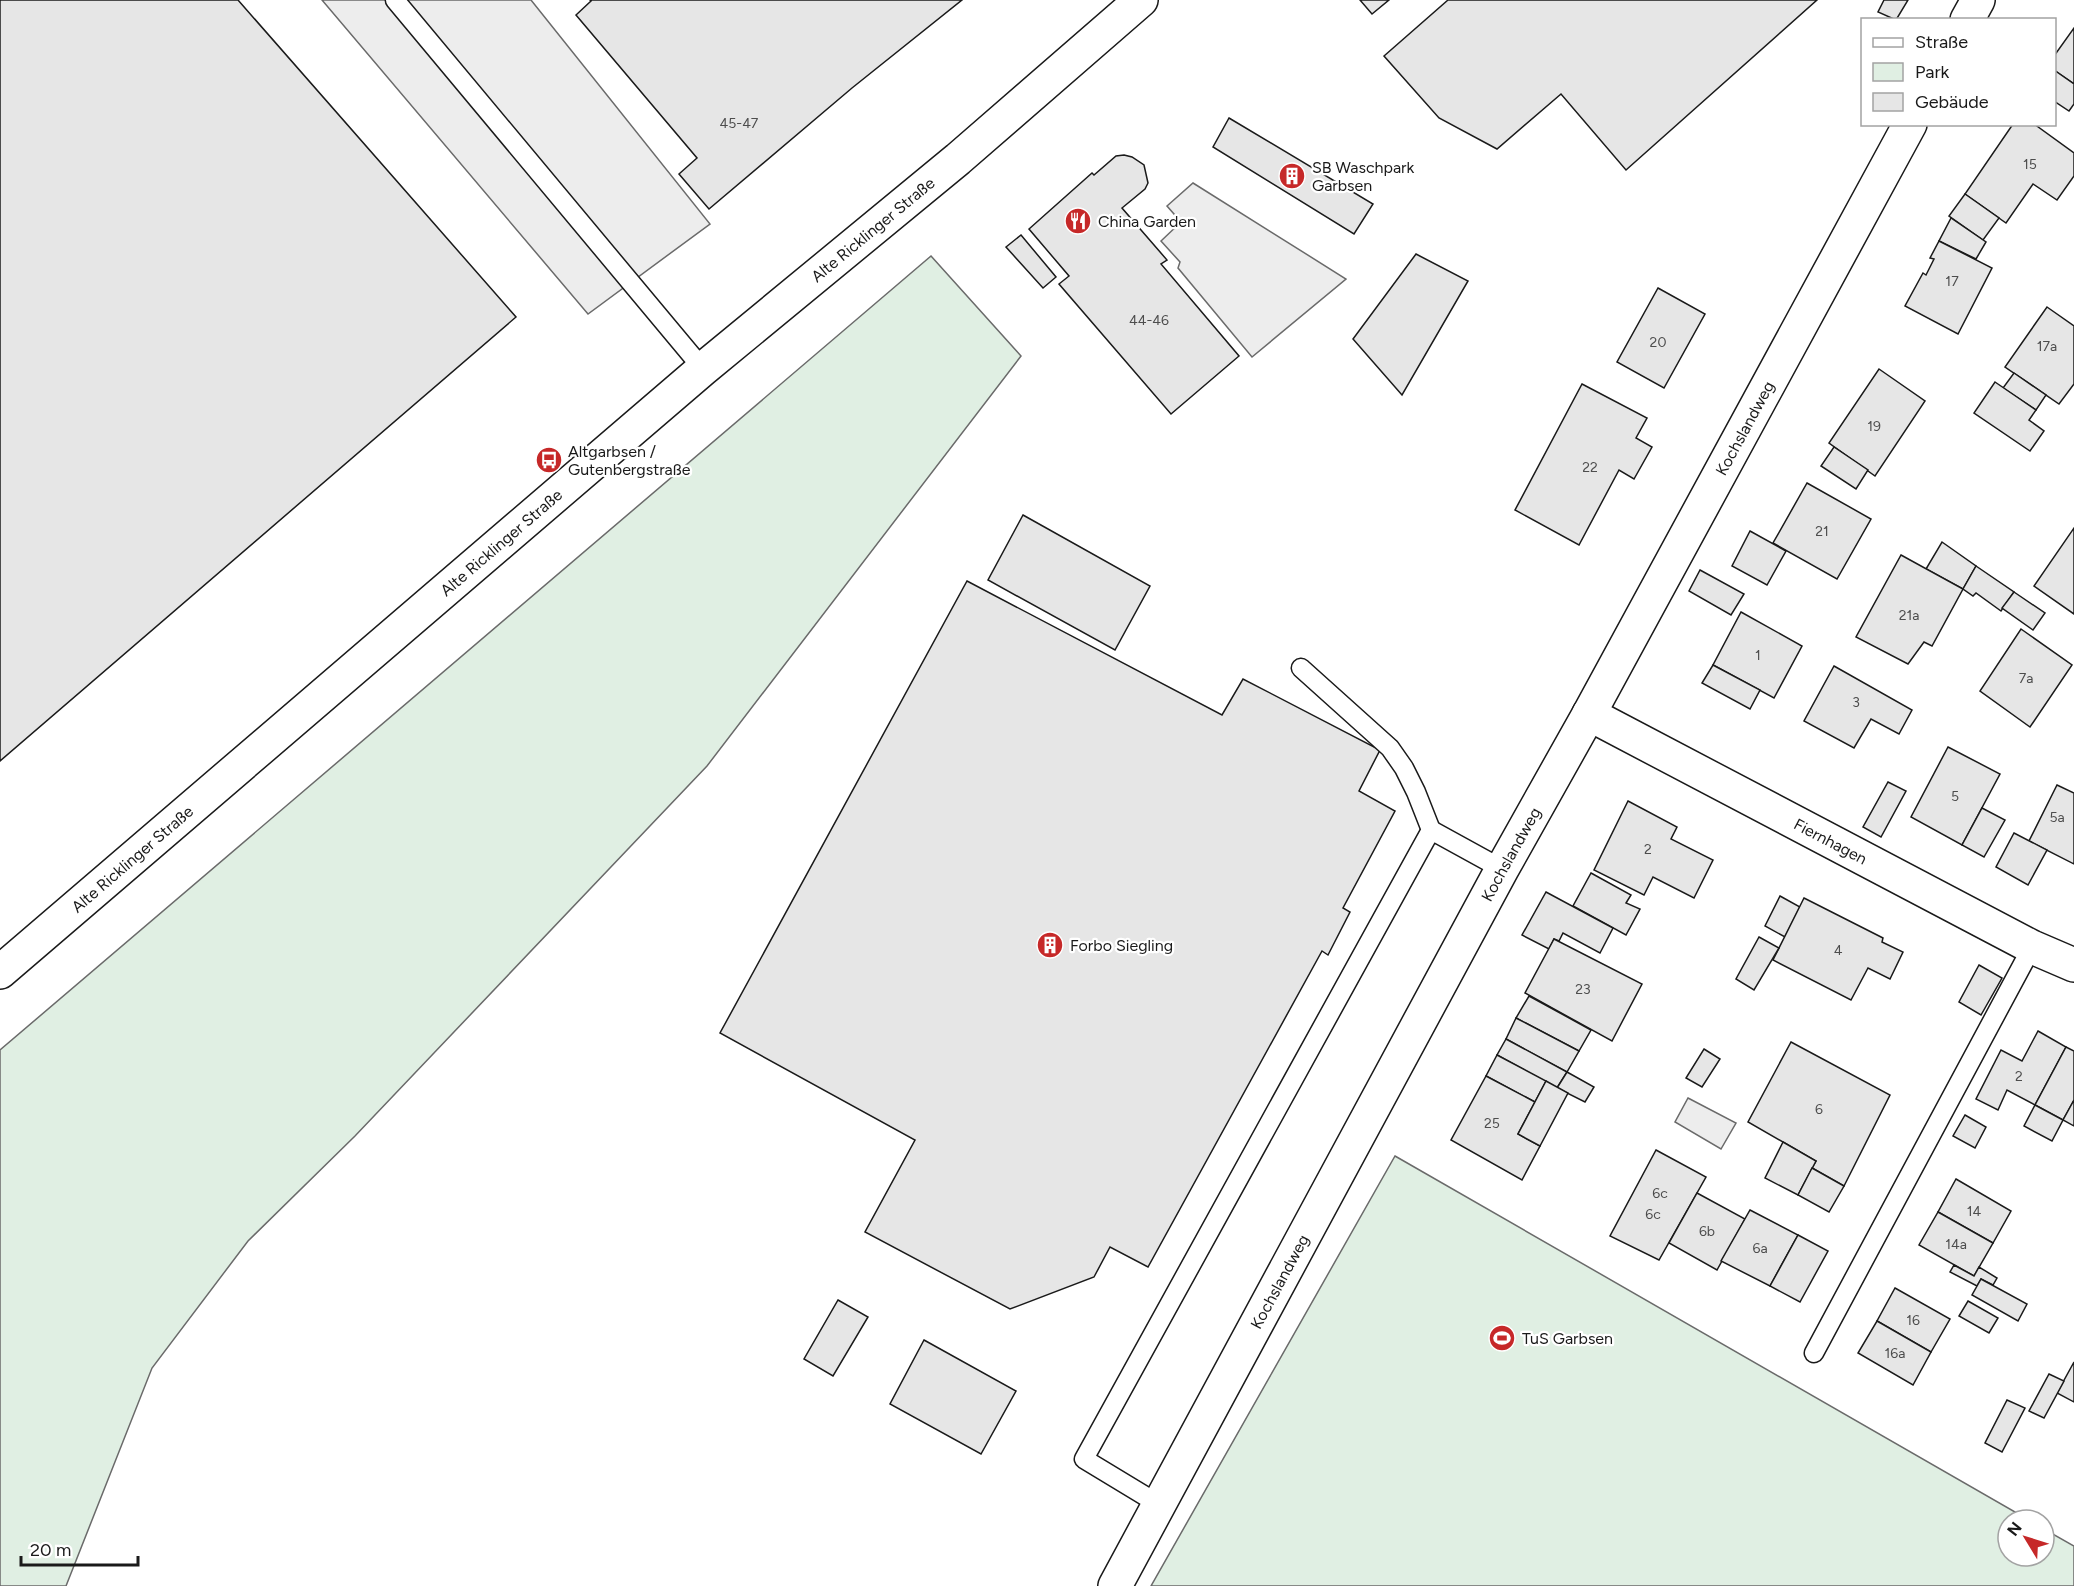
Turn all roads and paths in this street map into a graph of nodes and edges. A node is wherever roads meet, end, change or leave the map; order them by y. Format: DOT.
graph roads {
  1 [pos="395,0"];
  2 [pos="1141,0"];
  3 [pos="1978,0"];
  4 [pos="1968,18"];
  5 [pos="1909,126"];
  6 [pos="703,369"];
  7 [pos="1301,668"];
  8 [pos="1589,714"];
  9 [pos="1431,830"];
  10 [pos="1502,869"];
  11 [pos="2032,947"];
  12 [pos="2074,965"];
  13 [pos="0,972"];
  14 [pos="1814,1353"];
  15 [pos="1160,1505"];
  16 [pos="1115,1586"];
  1 -- 6 [label="lane"];
  2 -- 6 [label="street, Alte Ricklinger Straße"];
  3 -- 4 [label="street"];
  5 -- 8 [label="street, Kochslandweg"];
  6 -- 13 [label="street, Alte Ricklinger Straße"];
  7 -- 9 [label="lane"];
  8 -- 10 [label="street, Kochslandweg"];
  8 -- 11 [label="street, Fiernhagen"];
  9 -- 10 [label="lane"];
  9 -- 15 [label="lane"];
  10 -- 15 [label="street, Kochslandweg"];
  11 -- 12 [label="street, Fiernhagen"];
  11 -- 14 [label="lane"];
  15 -- 16 [label="street, Kochslandweg"];
}
